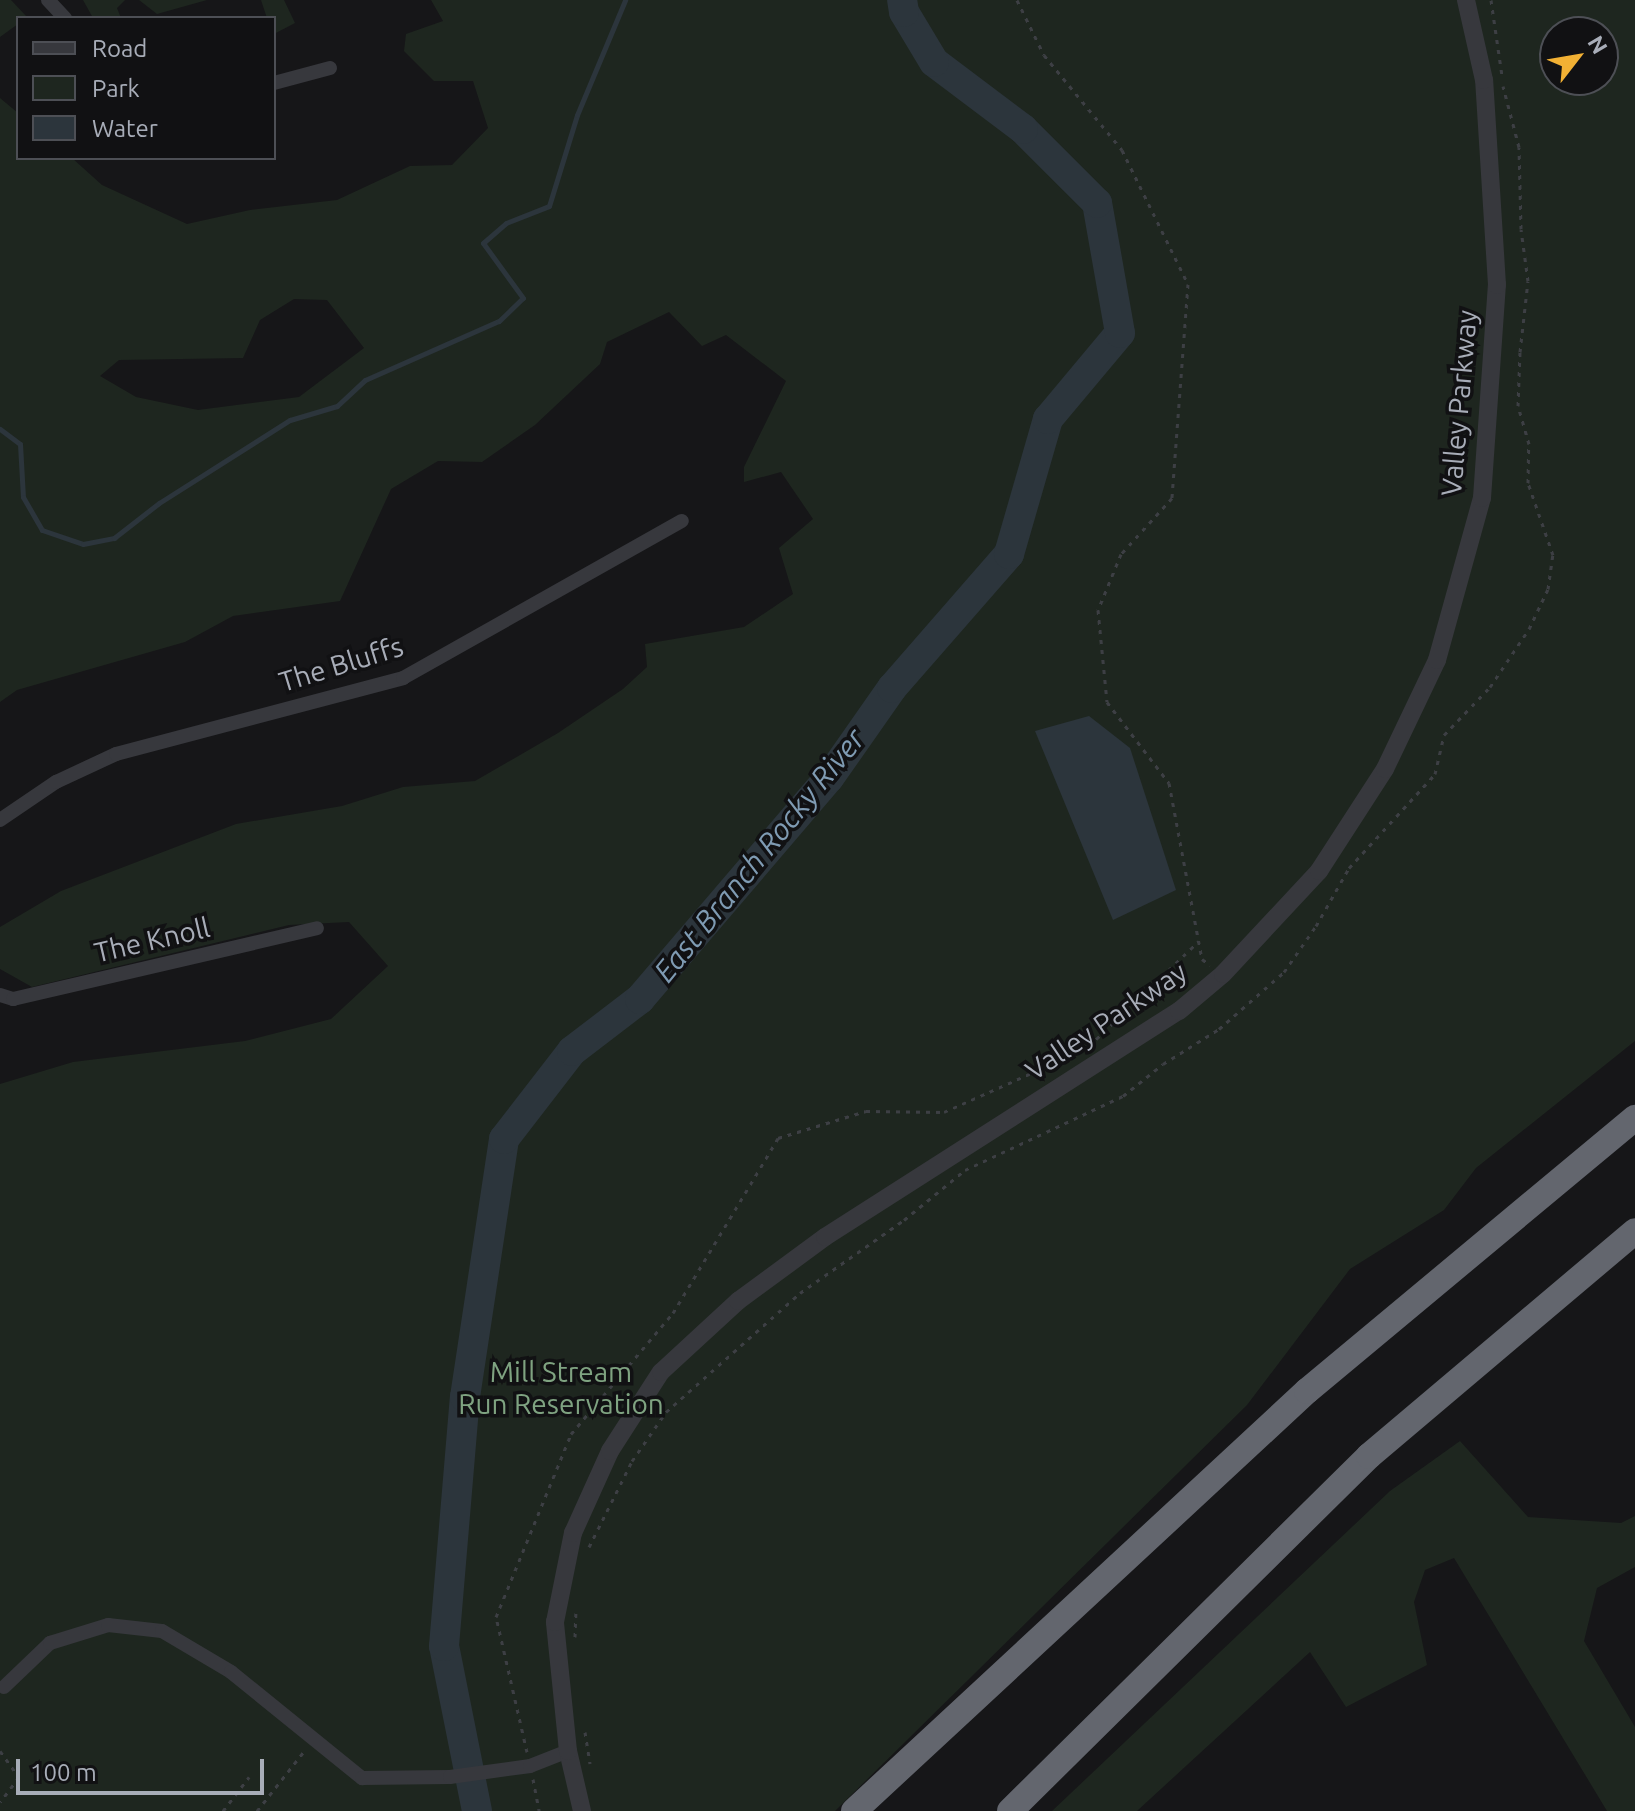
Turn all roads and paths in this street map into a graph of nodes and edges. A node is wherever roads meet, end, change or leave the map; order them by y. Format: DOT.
graph roads {
  1 [pos="48,0"];
  2 [pos="1017,0"];
  3 [pos="1466,0"];
  4 [pos="1491,0"];
  5 [pos="63,16"];
  6 [pos="330,68"];
  7 [pos="276,82"];
  8 [pos="682,521"];
  9 [pos="0,820"];
  10 [pos="317,928"];
  11 [pos="1223,974"];
  12 [pos="0,995"];
  13 [pos="1635,1118"];
  14 [pos="1635,1231"];
  15 [pos="588,1548"];
  16 [pos="576,1611"];
  17 [pos="575,1641"];
  18 [pos="4,1687"];
  19 [pos="583,1721"];
  20 [pos="312,1741"];
  21 [pos="0,1751"];
  22 [pos="568,1751"];
  23 [pos="530,1766"];
  24 [pos="592,1776"];
  25 [pos="249,1777"];
  26 [pos="0,1802"];
  27 [pos="223,1811"];
  28 [pos="257,1811"];
  29 [pos="539,1811"];
  30 [pos="582,1811"];
  31 [pos="854,1811"];
  32 [pos="1010,1811"];
  1 -- 5 [label="street"];
  2 -- 11 [label="path"];
  3 -- 11 [label="street, Valley Parkway"];
  4 -- 15 [label="path"];
  6 -- 7 [label="street"];
  8 -- 9 [label="street, The Bluffs"];
  10 -- 12 [label="street, The Knoll"];
  11 -- 22 [label="street, Valley Parkway"];
  13 -- 31 [label="highway"];
  14 -- 32 [label="highway"];
  16 -- 17 [label="path"];
  18 -- 20 [label="street"];
  19 -- 24 [label="path"];
  20 -- 23 [label="street"];
  20 -- 28 [label="path"];
  21 -- 26 [label="path"];
  22 -- 23 [label="street"];
  22 -- 30 [label="street, Valley Parkway"];
  23 -- 29 [label="path"];
  25 -- 27 [label="path"];
}
